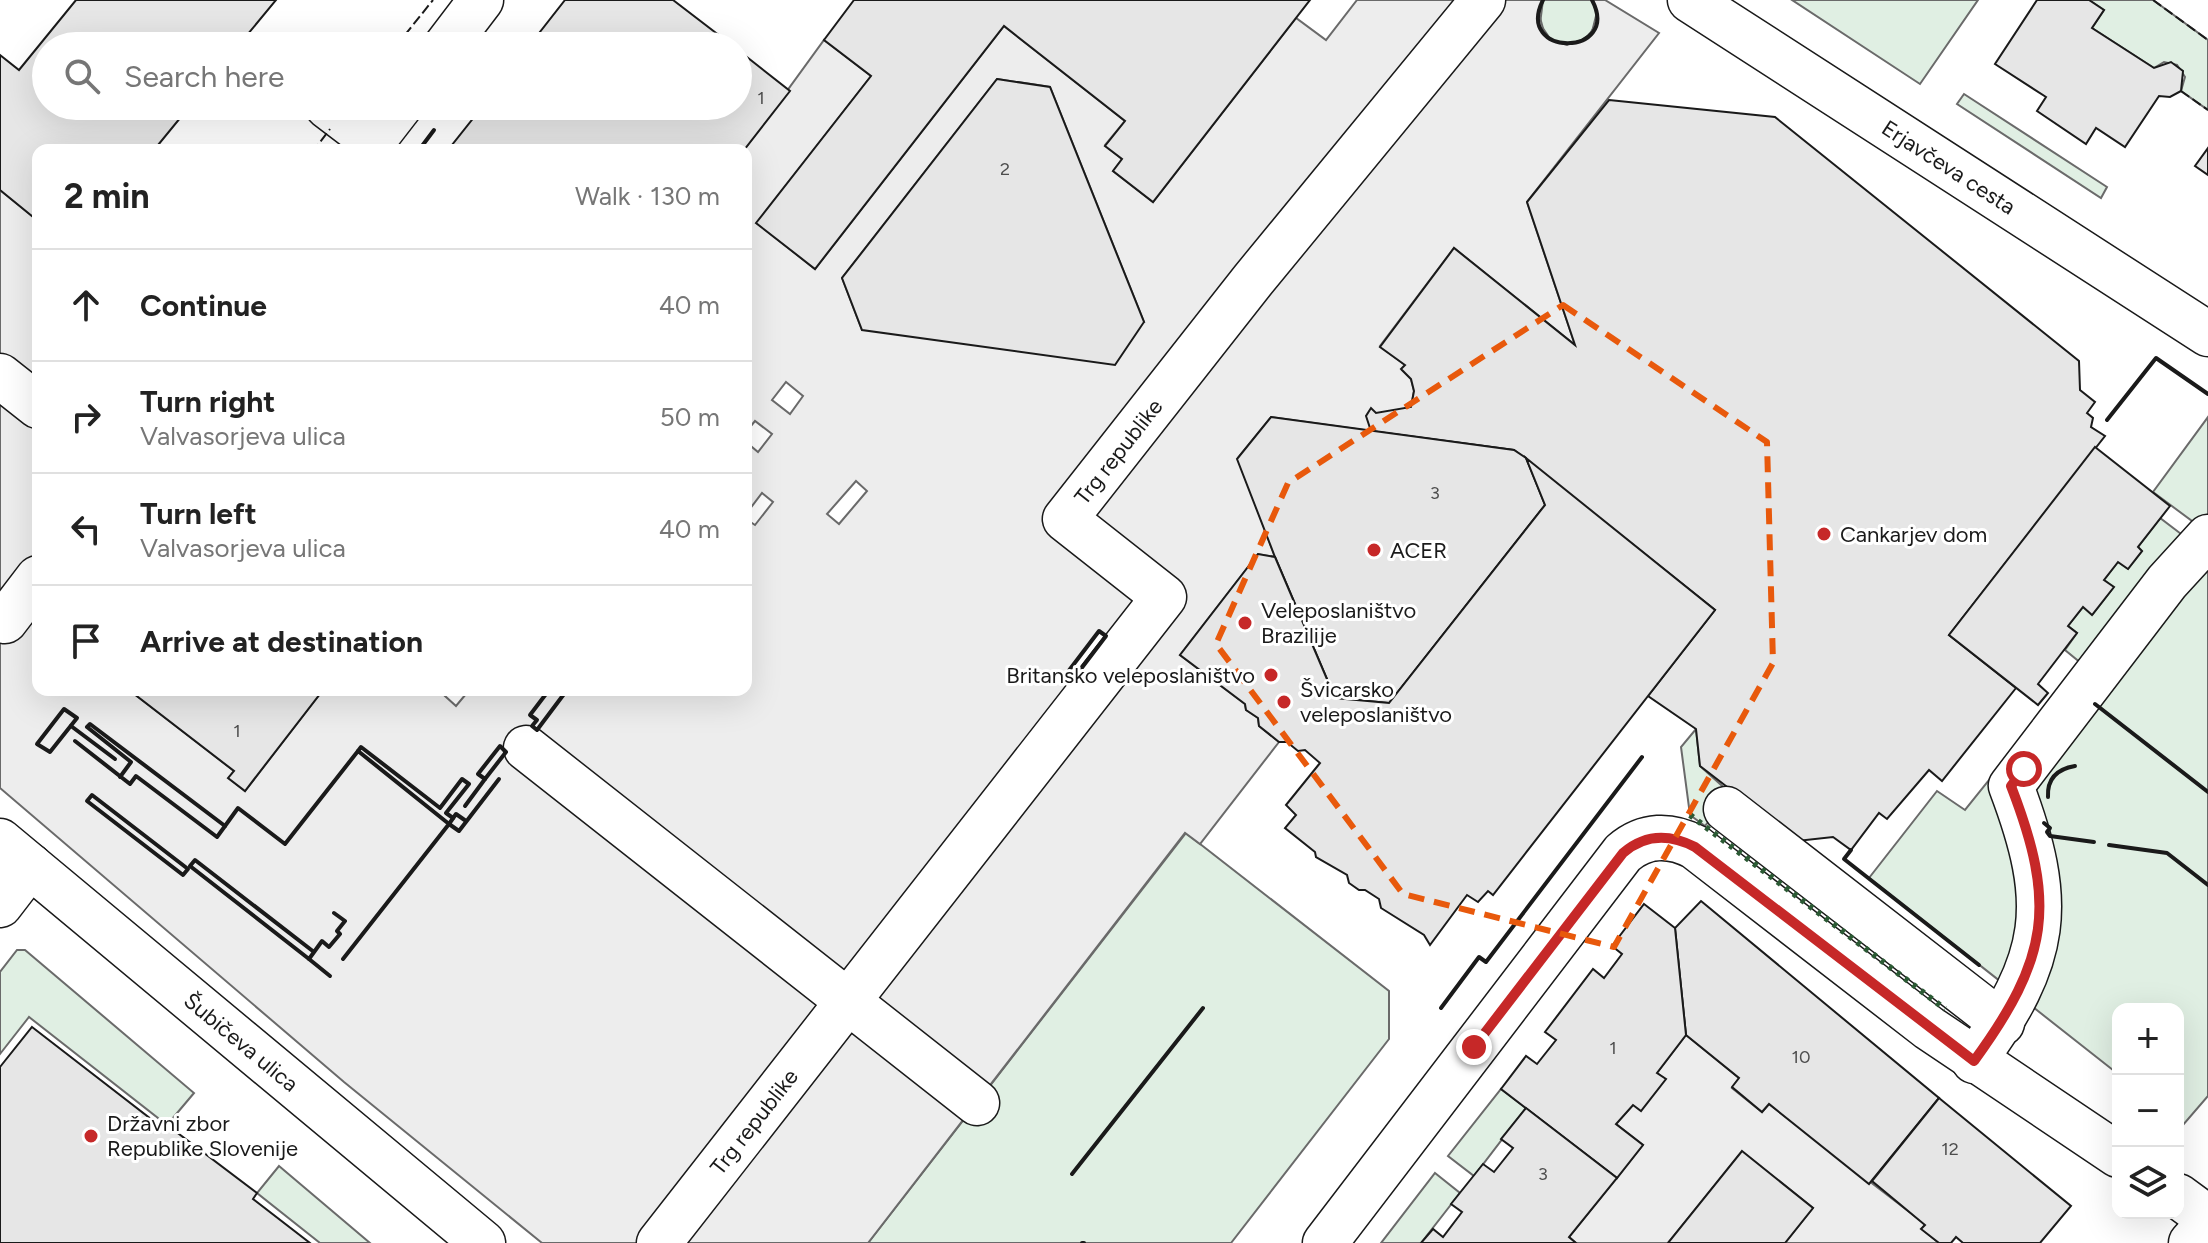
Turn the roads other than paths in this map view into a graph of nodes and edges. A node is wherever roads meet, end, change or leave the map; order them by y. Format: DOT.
graph roads {
  1 [pos="481,0"];
  2 [pos="1483,0"];
  3 [pos="1690,0"];
  4 [pos="457,32"];
  5 [pos="342,120"];
  6 [pos="390,120"];
  7 [pos="368,144"];
  8 [pos="372,144"];
  9 [pos="2208,334"];
  10 [pos="0,376"];
  11 [pos="32,401"];
  12 [pos="2208,537"];
  13 [pos="32,586"];
  14 [pos="0,616"];
  15 [pos="526,748"];
  16 [pos="1726,809"];
  17 [pos="15,854"];
  18 [pos="0,905"];
  19 [pos="849,1001"];
  20 [pos="2002,1023"];
  21 [pos="1974,1061"];
  22 [pos="977,1103"];
  23 [pos="2112,1151"];
  24 [pos="2184,1200"];
  25 [pos="2208,1218"];
  26 [pos="2208,1224"];
  27 [pos="483,1243"];
  28 [pos="659,1243"];
  29 [pos="1325,1243"];
  30 [pos="2191,1243"];
  1 -- 4 [label="street"];
  2 -- 19 [label="street, Trg republike"];
  3 -- 9 [label="street, Erjavčeva cesta"];
  5 -- 7 [label="street"];
  6 -- 8 [label="street"];
  10 -- 11 [label="street"];
  12 -- 20 [label="street"];
  13 -- 14 [label="street"];
  15 -- 19 [label="street"];
  16 -- 20 [label="street"];
  17 -- 18 [label="street"];
  17 -- 27 [label="street, Šubičeva ulica"];
  19 -- 22 [label="street"];
  19 -- 28 [label="street, Trg republike"];
  20 -- 21 [label="street"];
  21 -- 23 [label="street"];
  21 -- 29 [label="street"];
  24 -- 25 [label="street"];
  26 -- 30 [label="street"];
}
